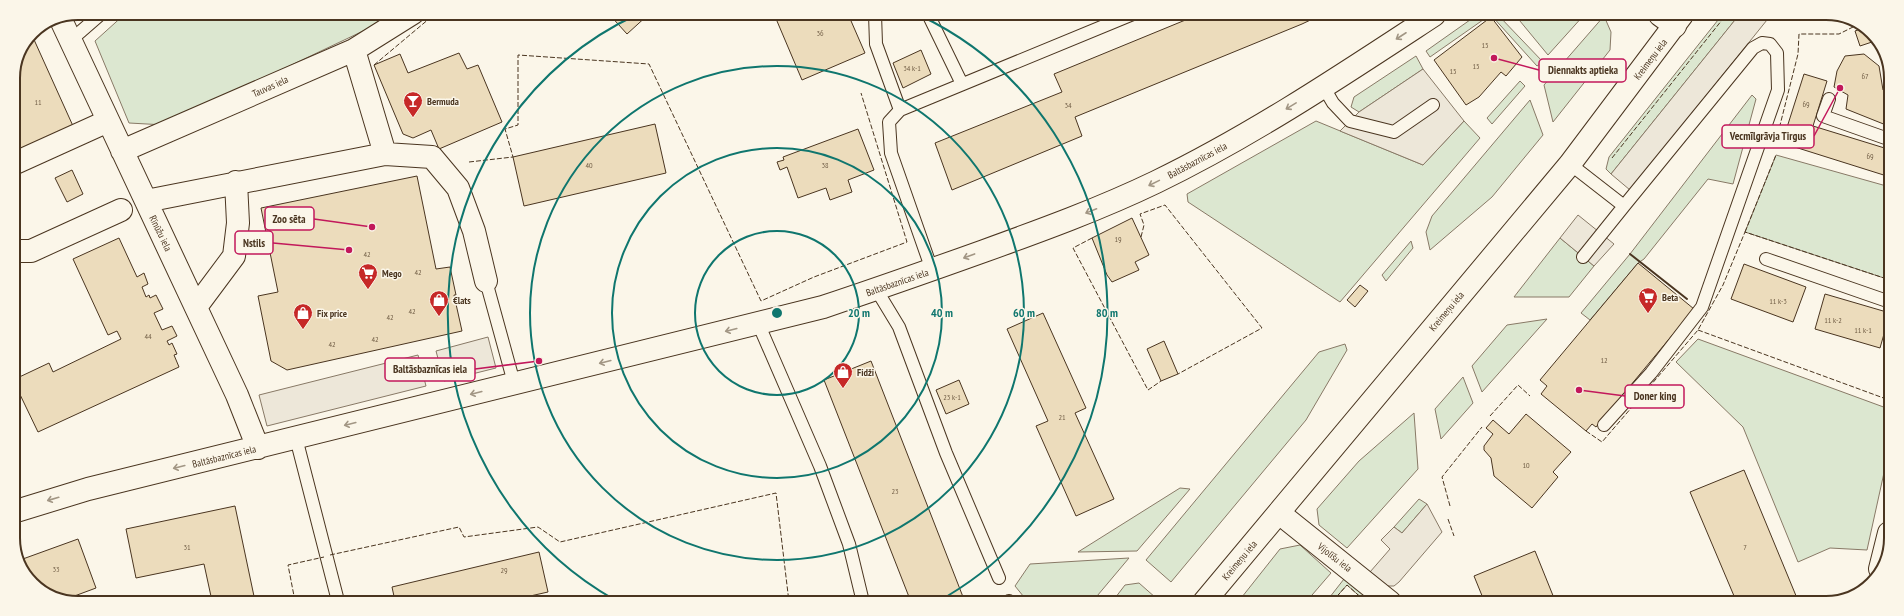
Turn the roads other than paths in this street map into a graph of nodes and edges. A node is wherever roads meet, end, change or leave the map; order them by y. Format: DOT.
graph roads {
  1 [pos="94,20"];
  2 [pos="402,20"];
  3 [pos="876,20"];
  4 [pos="931,20"];
  5 [pos="1118,20"];
  6 [pos="1426,20"];
  7 [pos="1671,20"];
  8 [pos="62,22"];
  9 [pos="71,40"];
  10 [pos="354,50"];
  11 [pos="962,84"];
  12 [pos="1323,86"];
  13 [pos="1829,99"];
  14 [pos="1433,105"];
  15 [pos="900,110"];
  16 [pos="108,121"];
  17 [pos="1884,138"];
  18 [pos="122,151"];
  19 [pos="385,154"];
  20 [pos="20,159"];
  21 [pos="1570,164"];
  22 [pos="236,182"];
  23 [pos="146,201"];
  24 [pos="1624,206"];
  25 [pos="121,210"];
  26 [pos="20,251"];
  27 [pos="1583,257"];
  28 [pos="1766,259"];
  29 [pos="932,270"];
  30 [pos="486,281"];
  31 [pos="876,289"];
  32 [pos="1884,300"];
  33 [pos="196,307"];
  34 [pos="758,323"];
  35 [pos="514,383"];
  36 [pos="1604,425"];
  37 [pos="296,438"];
  38 [pos="258,448"];
  39 [pos="20,510"];
  40 [pos="1278,513"];
  41 [pos="999,578"];
  42 [pos="1382,591"];
  43 [pos="337,596"];
  44 [pos="862,596"];
  45 [pos="1209,596"];
  1 -- 9 [label="lane"];
  2 -- 10 [label="street, Tauvas iela"];
  3 -- 15 [label="lane"];
  4 -- 11 [label="lane"];
  5 -- 11 [label="lane"];
  6 -- 12 [label="street, Baltāsbaznīcas iela, one-way"];
  7 -- 21 [label="street, Kreimeņu iela"];
  8 -- 9 [label="street, Rīnūžu iela"];
  9 -- 16 [label="street, Rīnūžu iela"];
  10 -- 18 [label="street, Tauvas iela"];
  10 -- 19 [label="street"];
  11 -- 15 [label="lane"];
  12 -- 14 [label="lane"];
  12 -- 29 [label="street, Baltāsbaznīcas iela, one-way"];
  13 -- 17 [label="lane"];
  15 -- 29 [label="lane"];
  16 -- 18 [label="street, Rīnūžu iela"];
  16 -- 20 [label="street"];
  18 -- 23 [label="street, Rīnūžu iela"];
  19 -- 22 [label="street"];
  19 -- 30 [label="street"];
  21 -- 24 [label="lane"];
  21 -- 40 [label="street, Kreimeņu iela"];
  22 -- 23 [label="street"];
  22 -- 33 [label="street"];
  23 -- 33 [label="street, Rīnūžu iela"];
  24 -- 27 [label="lane"];
  24 -- 36 [label="lane"];
  25 -- 26 [label="street"];
  28 -- 32 [label="lane"];
  29 -- 31 [label="street, Baltāsbaznīcas iela"];
  30 -- 35 [label="lane"];
  31 -- 34 [label="street, Baltāsbaznīcas iela"];
  31 -- 41 [label="lane"];
  33 -- 38 [label="street, Rīnūžu iela"];
  34 -- 35 [label="street, Baltāsbaznīcas iela, one-way"];
  34 -- 44 [label="lane"];
  35 -- 37 [label="street, Baltāsbaznīcas iela, one-way"];
  37 -- 38 [label="street, Baltāsbaznīcas iela"];
  37 -- 43 [label="lane"];
  38 -- 39 [label="street, Baltāsbaznīcas iela, one-way"];
  40 -- 42 [label="street, Vijolīšu iela"];
  40 -- 45 [label="street, Kreimeņu iela"];
}
